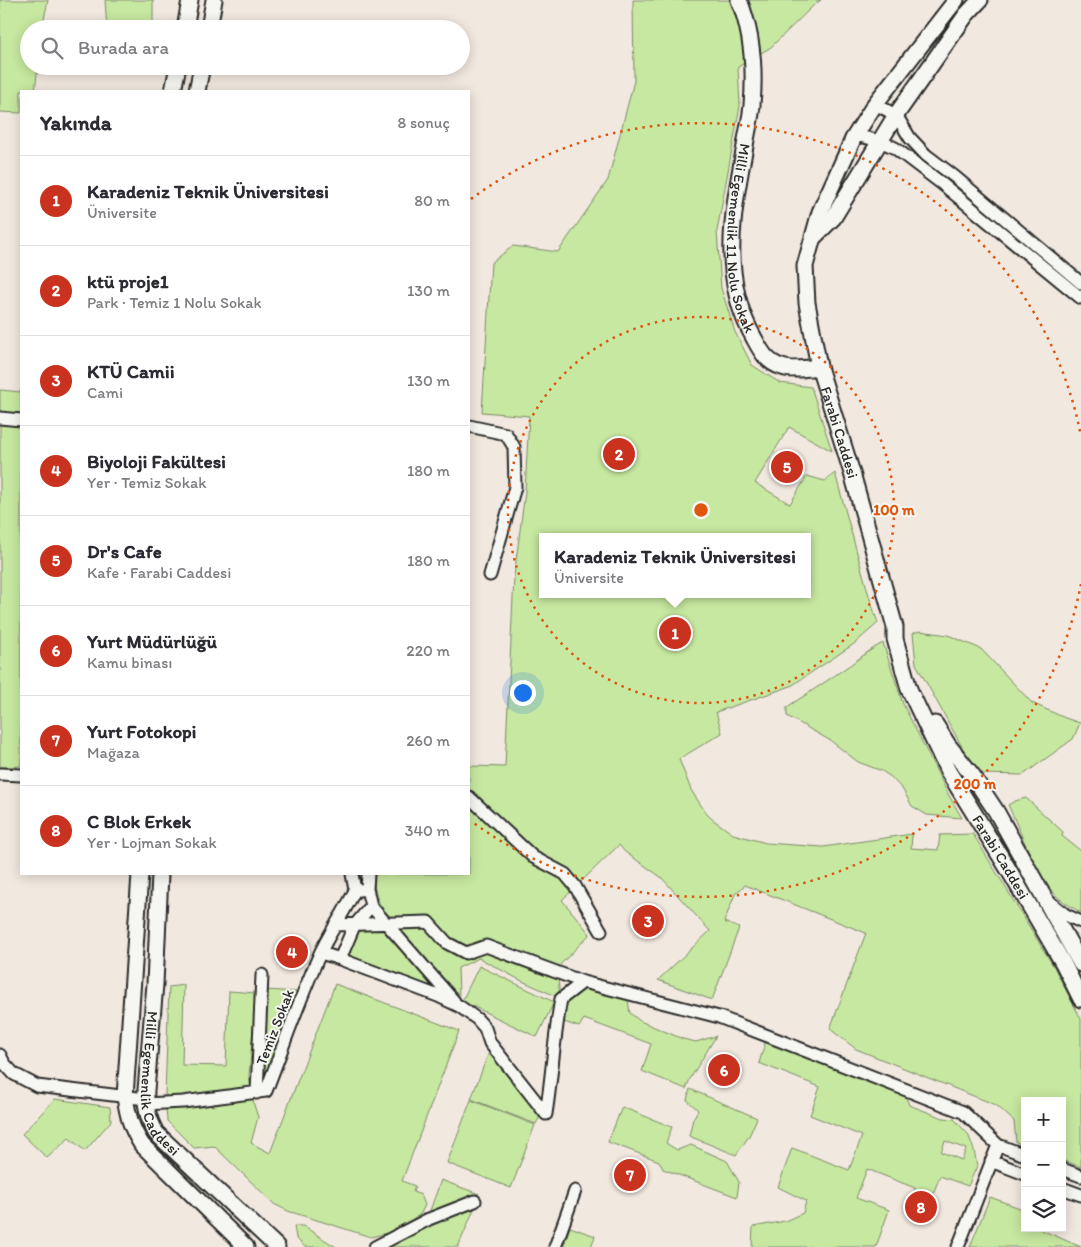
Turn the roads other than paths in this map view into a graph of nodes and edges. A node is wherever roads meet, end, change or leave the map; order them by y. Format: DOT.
graph roads {
  1 [pos="190,0"];
  2 [pos="214,0"];
  3 [pos="739,0"];
  4 [pos="956,0"];
  5 [pos="980,0"];
  6 [pos="187,20"];
  7 [pos="211,20"];
  8 [pos="176,75"];
  9 [pos="200,75"];
  10 [pos="173,90"];
  11 [pos="197,90"];
  12 [pos="875,104"];
  13 [pos="896,115"];
  14 [pos="856,135"];
  15 [pos="880,141"];
  16 [pos="815,236"];
  17 [pos="1081,283"];
  18 [pos="1081,298"];
  19 [pos="819,367"];
  20 [pos="0,418"];
  21 [pos="20,420"];
  22 [pos="470,426"];
  23 [pos="490,575"];
  24 [pos="895,628"];
  25 [pos="0,774"];
  26 [pos="20,775"];
  27 [pos="982,790"];
  28 [pos="470,798"];
  29 [pos="965,799"];
  30 [pos="996,811"];
  31 [pos="980,822"];
  32 [pos="140,875"];
  33 [pos="160,875"];
  34 [pos="353,875"];
  35 [pos="368,875"];
  36 [pos="361,890"];
  37 [pos="1044,898"];
  38 [pos="370,906"];
  39 [pos="1081,922"];
  40 [pos="385,923"];
  41 [pos="335,925"];
  42 [pos="354,926"];
  43 [pos="601,931"];
  44 [pos="320,953"];
  45 [pos="340,959"];
  46 [pos="1075,964"];
  47 [pos="262,975"];
  48 [pos="583,982"];
  49 [pos="1081,999"];
  50 [pos="459,1006"];
  51 [pos="0,1055"];
  52 [pos="257,1093"];
  53 [pos="125,1097"];
  54 [pos="146,1102"];
  55 [pos="998,1145"];
  56 [pos="1021,1154"];
  57 [pos="991,1161"];
  58 [pos="1066,1170"];
  59 [pos="1021,1172"];
  60 [pos="1081,1176"];
  61 [pos="1066,1189"];
  62 [pos="575,1191"];
  63 [pos="1081,1195"];
  64 [pos="476,1200"];
  65 [pos="246,1247"];
  66 [pos="277,1247"];
  67 [pos="375,1247"];
  68 [pos="555,1247"];
  69 [pos="958,1247"];
  1 -- 6 [label="street"];
  2 -- 7 [label="street"];
  3 -- 19 [label="street, Milli Egemenlik 11 Nolu Sokak"];
  4 -- 12 [label="street, Farabi Caddesi"];
  5 -- 13 [label="street, Farabi Caddesi"];
  8 -- 10 [label="street"];
  9 -- 11 [label="street"];
  12 -- 13 [label="street"];
  12 -- 14 [label="street, Farabi Caddesi"];
  13 -- 15 [label="street, Farabi Caddesi"];
  13 -- 17 [label="street"];
  14 -- 15 [label="street"];
  14 -- 16 [label="street, Farabi Caddesi"];
  15 -- 16 [label="street, Farabi Caddesi"];
  15 -- 18 [label="street"];
  16 -- 19 [label="street, Farabi Caddesi"];
  19 -- 24 [label="street, Farabi Caddesi"];
  20 -- 21 [label="street"];
  22 -- 23 [label="street"];
  24 -- 27 [label="street, Farabi Caddesi"];
  24 -- 29 [label="street, Farabi Caddesi"];
  25 -- 26 [label="street"];
  27 -- 29 [label="street"];
  27 -- 30 [label="street, Farabi Caddesi"];
  28 -- 43 [label="street"];
  29 -- 31 [label="street, Farabi Caddesi"];
  30 -- 31 [label="street"];
  30 -- 37 [label="street, Farabi Caddesi"];
  31 -- 46 [label="street, Farabi Caddesi"];
  32 -- 53 [label="street, Milli Egemenlik Caddesi"];
  33 -- 54 [label="street, Milli Egemenlik Caddesi"];
  34 -- 36 [label="street"];
  35 -- 36 [label="street, Temiz Sokak"];
  36 -- 38 [label="street"];
  36 -- 41 [label="street, Temiz Sokak"];
  37 -- 39 [label="street"];
  37 -- 46 [label="street, Farabi Caddesi"];
  38 -- 40 [label="street"];
  38 -- 42 [label="street"];
  40 -- 42 [label="street"];
  40 -- 48 [label="street"];
  40 -- 50 [label="street"];
  41 -- 42 [label="street"];
  41 -- 44 [label="street, Temiz Sokak"];
  42 -- 45 [label="street"];
  44 -- 45 [label="street"];
  44 -- 52 [label="street, Temiz Sokak"];
  45 -- 50 [label="street"];
  46 -- 49 [label="street, Farabi Caddesi"];
  47 -- 52 [label="street"];
  48 -- 50 [label="street"];
  48 -- 55 [label="street"];
  51 -- 53 [label="street"];
  52 -- 54 [label="street"];
  53 -- 54 [label="street"];
  53 -- 65 [label="street, Milli Egemenlik Caddesi"];
  54 -- 66 [label="street, Milli Egemenlik Caddesi"];
  55 -- 56 [label="street"];
  55 -- 57 [label="street"];
  57 -- 59 [label="street"];
  57 -- 69 [label="street"];
  58 -- 60 [label="street"];
  61 -- 63 [label="street"];
  62 -- 68 [label="street"];
  64 -- 67 [label="street"];
}
